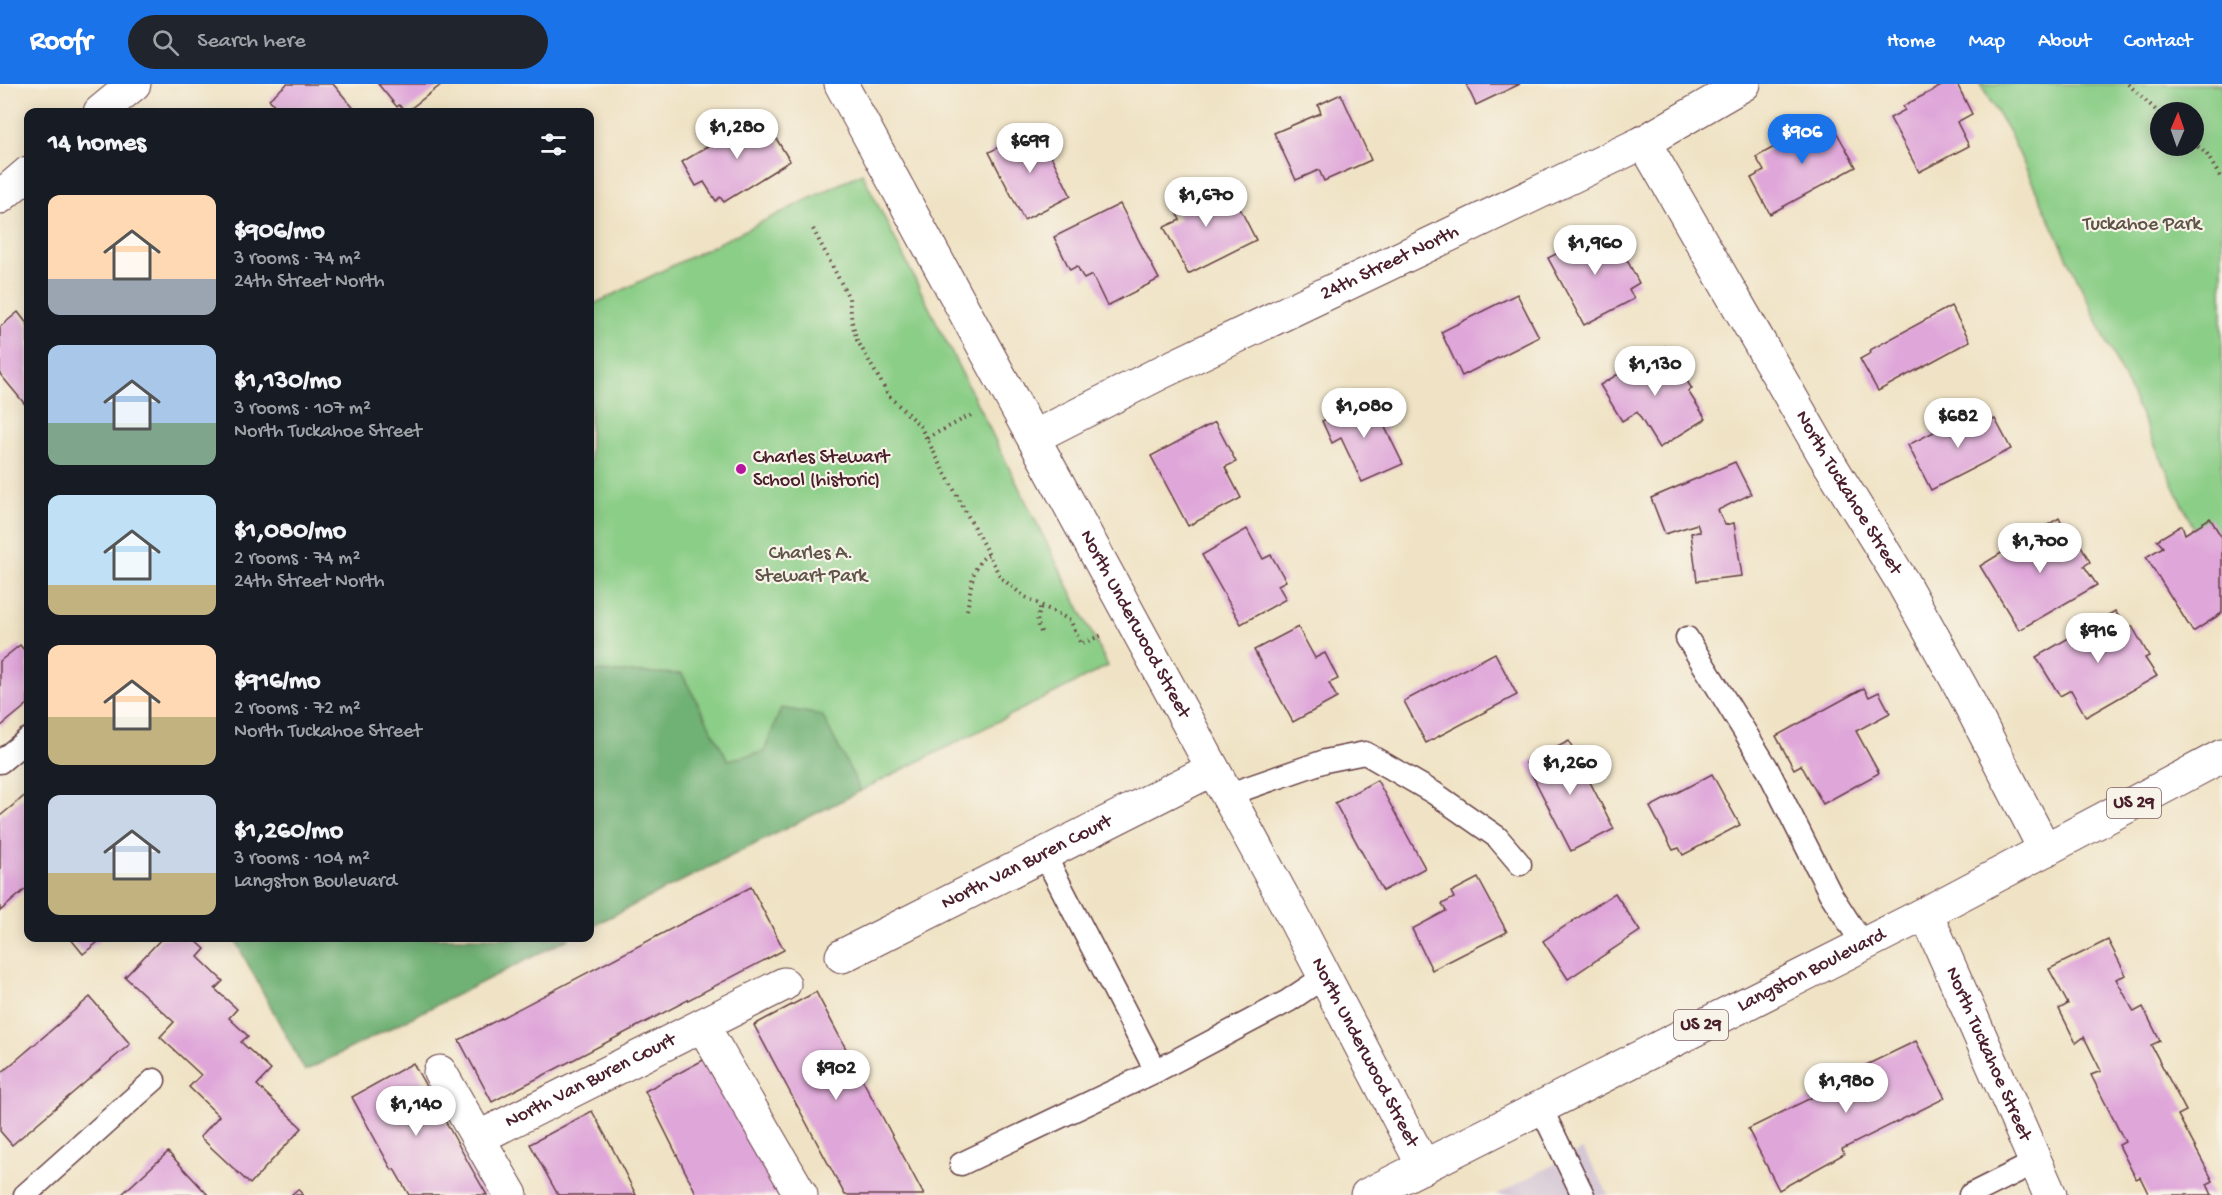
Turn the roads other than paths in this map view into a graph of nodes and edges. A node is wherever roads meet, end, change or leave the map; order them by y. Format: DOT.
graph roads {
  1 [pos="134,84"];
  2 [pos="841,84"];
  3 [pos="1744,84"];
  4 [pos="105,108"];
  5 [pos="1644,142"];
  6 [pos="24,176"];
  7 [pos="0,197"];
  8 [pos="1034,437"];
  9 [pos="1687,638"];
  10 [pos="24,742"];
  11 [pos="2222,756"];
  12 [pos="0,762"];
  13 [pos="1219,782"];
  14 [pos="2045,850"];
  15 [pos="1045,856"];
  16 [pos="1520,864"];
  17 [pos="1926,913"];
  18 [pos="1862,943"];
  19 [pos="842,956"];
  20 [pos="1324,977"];
  21 [pos="784,984"];
  22 [pos="703,1026"];
  23 [pos="1156,1071"];
  24 [pos="441,1072"];
  25 [pos="154,1080"];
  26 [pos="1540,1106"];
  27 [pos="477,1138"];
  28 [pos="2036,1162"];
  29 [pos="961,1164"];
  30 [pos="1424,1167"];
  31 [pos="25,1195"];
  32 [pos="511,1195"];
  33 [pos="801,1195"];
  34 [pos="1367,1195"];
  35 [pos="1583,1195"];
  36 [pos="1970,1195"];
  37 [pos="2050,1195"];
  1 -- 4 [label="street"];
  2 -- 8 [label="street, North Underwood Street"];
  3 -- 5 [label="street, 24th Street North"];
  5 -- 8 [label="street, 24th Street North"];
  5 -- 14 [label="street, North Tuckahoe Street"];
  6 -- 7 [label="street"];
  8 -- 13 [label="street, North Underwood Street"];
  9 -- 18 [label="lane"];
  10 -- 12 [label="lane"];
  11 -- 14 [label="street, Langston Boulevard / US 29"];
  13 -- 15 [label="street, North Van Buren Court"];
  13 -- 16 [label="lane"];
  13 -- 20 [label="street, North Underwood Street"];
  14 -- 17 [label="street, Langston Boulevard / US 29"];
  15 -- 19 [label="street, North Van Buren Court"];
  15 -- 23 [label="lane"];
  17 -- 18 [label="street, Langston Boulevard / US 29"];
  17 -- 28 [label="street, North Tuckahoe Street"];
  18 -- 26 [label="street, Langston Boulevard / US 29"];
  20 -- 23 [label="lane"];
  20 -- 30 [label="street, North Underwood Street"];
  21 -- 22 [label="street, North Van Buren Court"];
  22 -- 27 [label="street, North Van Buren Court"];
  22 -- 33 [label="street"];
  23 -- 29 [label="lane"];
  24 -- 27 [label="street"];
  25 -- 31 [label="lane"];
  26 -- 30 [label="street, Langston Boulevard / US 29"];
  26 -- 35 [label="lane"];
  27 -- 32 [label="street"];
  28 -- 36 [label="lane"];
  28 -- 37 [label="street, North Tuckahoe Street"];
  30 -- 34 [label="street, Langston Boulevard / US 29"];
}
